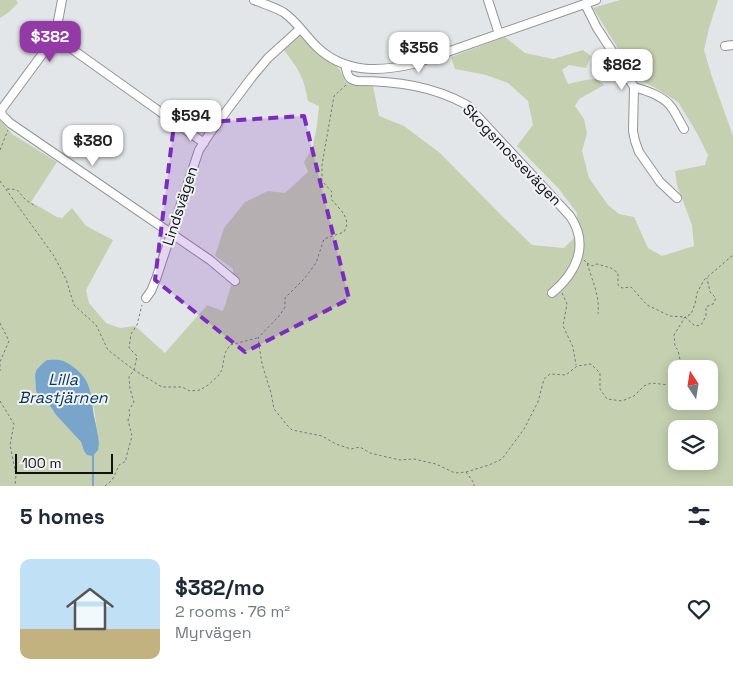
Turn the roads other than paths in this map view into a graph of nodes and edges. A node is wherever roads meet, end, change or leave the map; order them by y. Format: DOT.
graph roads {
  1 [pos="62,0"];
  2 [pos="254,0"];
  3 [pos="488,0"];
  4 [pos="596,0"];
  5 [pos="274,3"];
  6 [pos="585,4"];
  7 [pos="300,29"];
  8 [pos="500,34"];
  9 [pos="56,37"];
  10 [pos="345,65"];
  11 [pos="634,87"];
  12 [pos="0,110"];
  13 [pos="684,128"];
  14 [pos="204,143"];
  15 [pos="677,198"];
  16 [pos="172,234"];
  17 [pos="235,281"];
  18 [pos="552,293"];
  19 [pos="146,298"];
  1 -- 9 [label="street"];
  2 -- 5 [label="street"];
  3 -- 8 [label="street"];
  4 -- 6 [label="street"];
  5 -- 7 [label="street"];
  6 -- 8 [label="street"];
  6 -- 11 [label="street"];
  7 -- 10 [label="street"];
  7 -- 14 [label="street, Lindsvägen"];
  8 -- 10 [label="street"];
  9 -- 12 [label="street"];
  9 -- 14 [label="street"];
  10 -- 18 [label="street, Skogsmossevägen"];
  11 -- 13 [label="street"];
  11 -- 15 [label="street"];
  12 -- 16 [label="street"];
  14 -- 16 [label="street, Lindsvägen"];
  16 -- 17 [label="street"];
  16 -- 19 [label="street, Lindsvägen"];
}
